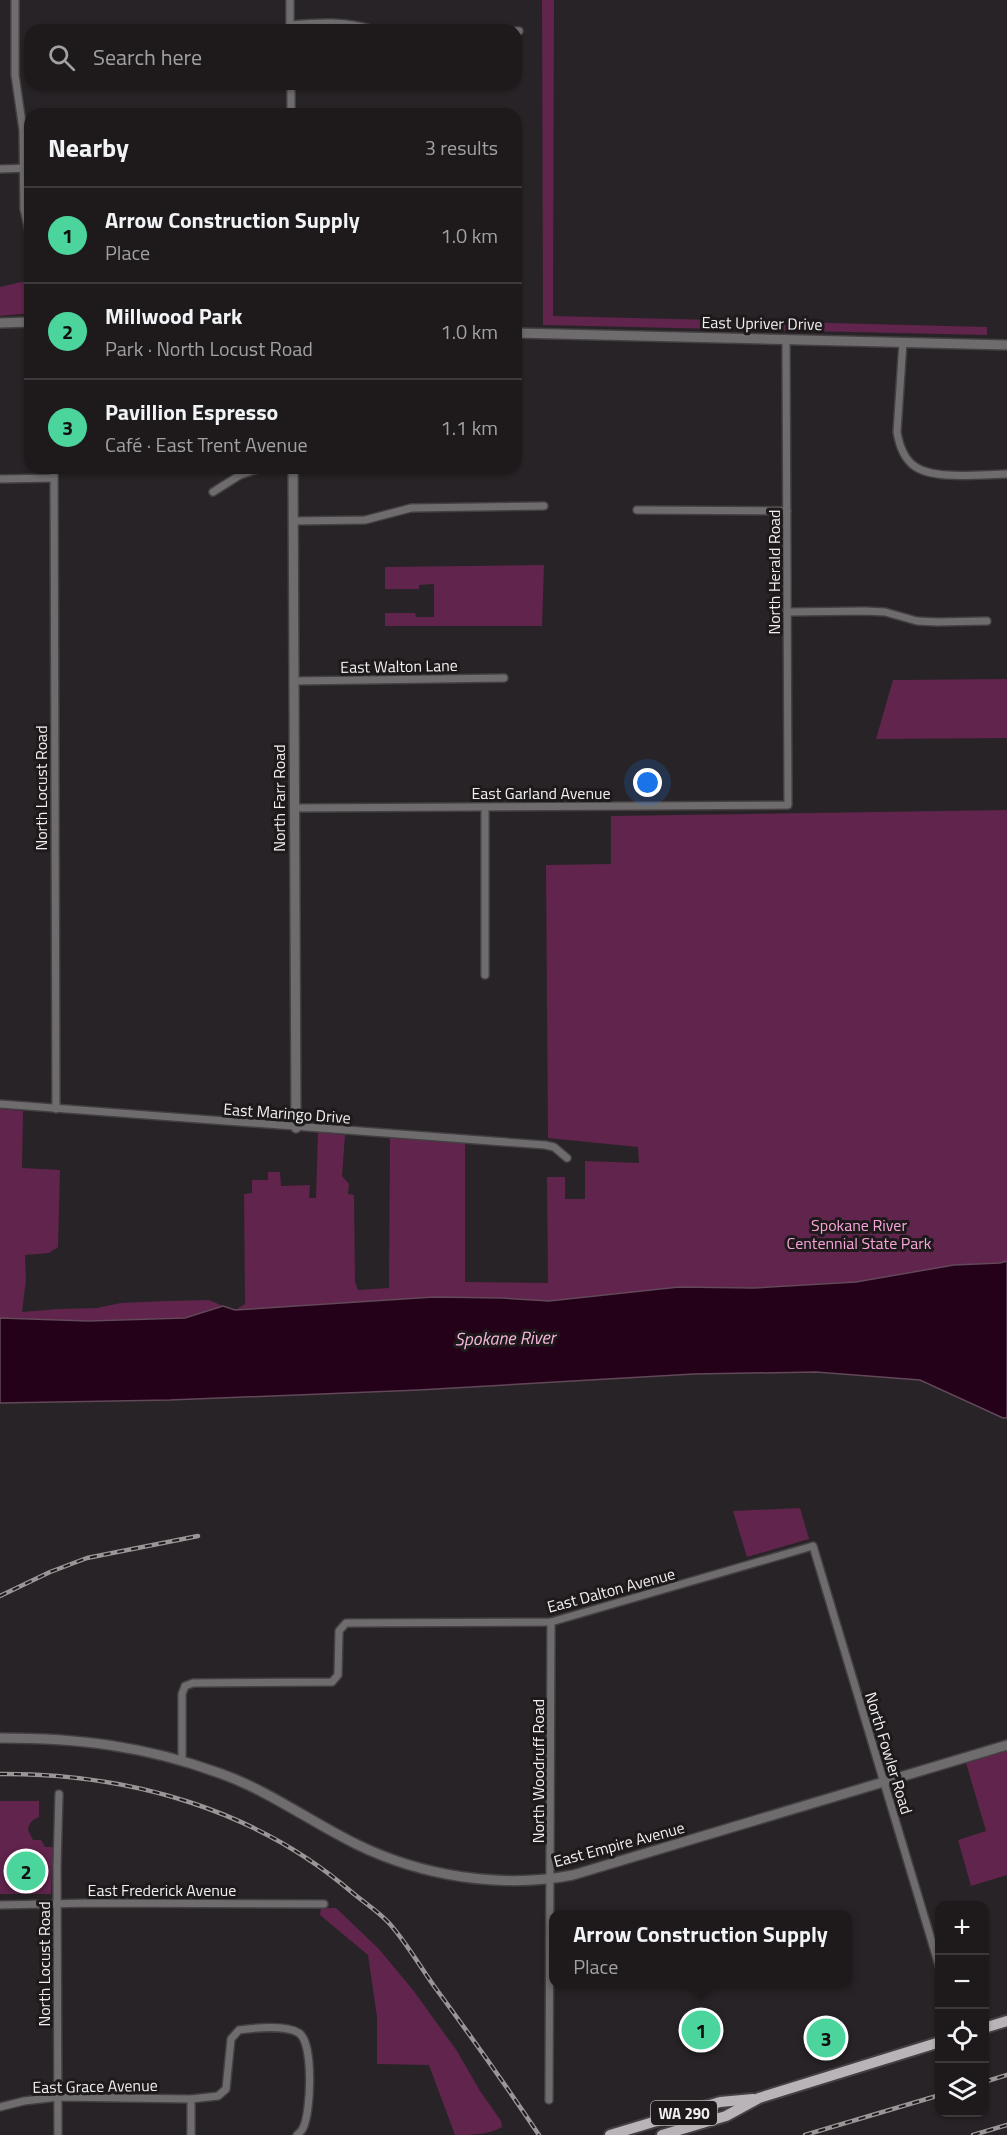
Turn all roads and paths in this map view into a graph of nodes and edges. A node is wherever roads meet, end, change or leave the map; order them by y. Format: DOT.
graph roads {
  1 [pos="15,0"];
  2 [pos="290,0"];
  3 [pos="290,24"];
  4 [pos="325,24"];
  5 [pos="353,24"];
  6 [pos="291,90"];
  7 [pos="291,108"];
  8 [pos="24,143"];
  9 [pos="24,168"];
  10 [pos="0,169"];
  11 [pos="24,322"];
  12 [pos="0,323"];
  13 [pos="522,333"];
  14 [pos="786,339"];
  15 [pos="903,342"];
  16 [pos="1007,345"];
  17 [pos="54,474"];
  18 [pos="243,474"];
  19 [pos="293,474"];
  20 [pos="1007,474"];
  21 [pos="54,478"];
  22 [pos="0,479"];
  23 [pos="213,492"];
  24 [pos="544,506"];
  25 [pos="637,510"];
  26 [pos="787,511"];
  27 [pos="293,522"];
  28 [pos="787,612"];
  29 [pos="987,621"];
  30 [pos="504,678"];
  31 [pos="294,681"];
  32 [pos="788,805"];
  33 [pos="485,807"];
  34 [pos="294,808"];
  35 [pos="485,975"];
  36 [pos="0,1104"];
  37 [pos="56,1109"];
  38 [pos="296,1128"];
  39 [pos="567,1158"];
  40 [pos="813,1546"];
  41 [pos="551,1622"];
  42 [pos="0,1738"];
  43 [pos="1007,1745"];
  44 [pos="182,1761"];
  45 [pos="883,1782"];
  46 [pos="59,1794"];
  47 [pos="551,1878"];
  48 [pos="324,1904"];
  49 [pos="0,1905"];
  50 [pos="57,1905"];
  51 [pos="550,1910"];
  52 [pos="935,1956"];
  53 [pos="549,1959"];
  54 [pos="1007,2021"];
  55 [pos="989,2026"];
  56 [pos="935,2043"];
  57 [pos="58,2097"];
  58 [pos="759,2098"];
  59 [pos="191,2099"];
  60 [pos="549,2100"];
  61 [pos="0,2107"];
  62 [pos="58,2135"];
  63 [pos="191,2135"];
  64 [pos="297,2135"];
  65 [pos="610,2135"];
  66 [pos="662,2135"];
  1 -- 8 [label="street"];
  2 -- 3 [label="street"];
  4 -- 5 [label="street"];
  6 -- 7 [label="street"];
  9 -- 10 [label="street"];
  11 -- 12 [label="street"];
  13 -- 14 [label="street, East Upriver Drive"];
  14 -- 15 [label="street, East Upriver Drive"];
  14 -- 26 [label="street, North Herald Road"];
  15 -- 16 [label="street, East Upriver Drive"];
  15 -- 20 [label="street"];
  17 -- 21 [label="street, North Locust Road"];
  18 -- 23 [label="street"];
  19 -- 27 [label="street, North Farr Road"];
  21 -- 22 [label="street"];
  21 -- 37 [label="street, North Locust Road"];
  24 -- 27 [label="street"];
  25 -- 26 [label="street"];
  26 -- 28 [label="street, North Herald Road"];
  27 -- 31 [label="street, North Farr Road"];
  28 -- 29 [label="street"];
  28 -- 32 [label="street, North Herald Road"];
  30 -- 31 [label="street, East Walton Lane"];
  31 -- 34 [label="street, North Farr Road"];
  32 -- 33 [label="street, East Garland Avenue"];
  33 -- 34 [label="street, East Garland Avenue"];
  33 -- 35 [label="street"];
  34 -- 38 [label="street, North Farr Road"];
  36 -- 37 [label="street, East Maringo Drive"];
  37 -- 38 [label="street, East Maringo Drive"];
  38 -- 39 [label="street, East Maringo Drive"];
  40 -- 41 [label="street, East Dalton Avenue"];
  40 -- 45 [label="street, North Fowler Road"];
  41 -- 44 [label="street, East Dalton Avenue"];
  41 -- 47 [label="street, North Woodruff Road"];
  42 -- 44 [label="street, East Empire Avenue"];
  43 -- 45 [label="street, East Empire Avenue"];
  44 -- 47 [label="street, East Empire Avenue"];
  45 -- 47 [label="street, East Empire Avenue"];
  45 -- 52 [label="street, North Fowler Road"];
  46 -- 50 [label="street, North Locust Road"];
  47 -- 51 [label="street, North Woodruff Road"];
  48 -- 50 [label="street, East Frederick Avenue"];
  49 -- 50 [label="street, East Frederick Avenue"];
  50 -- 57 [label="street, North Locust Road"];
  53 -- 60 [label="street, North Woodruff Road"];
  54 -- 55 [label="main road"];
  56 -- 58 [label="main road, WA 290"];
  57 -- 59 [label="street, East Grace Avenue"];
  57 -- 61 [label="street, East Grace Avenue"];
  57 -- 62 [label="street, North Locust Road"];
  58 -- 65 [label="main road, WA 290"];
  58 -- 66 [label="main road, WA 290"];
  59 -- 63 [label="street"];
  59 -- 64 [label="street, East Grace Avenue"];
}
